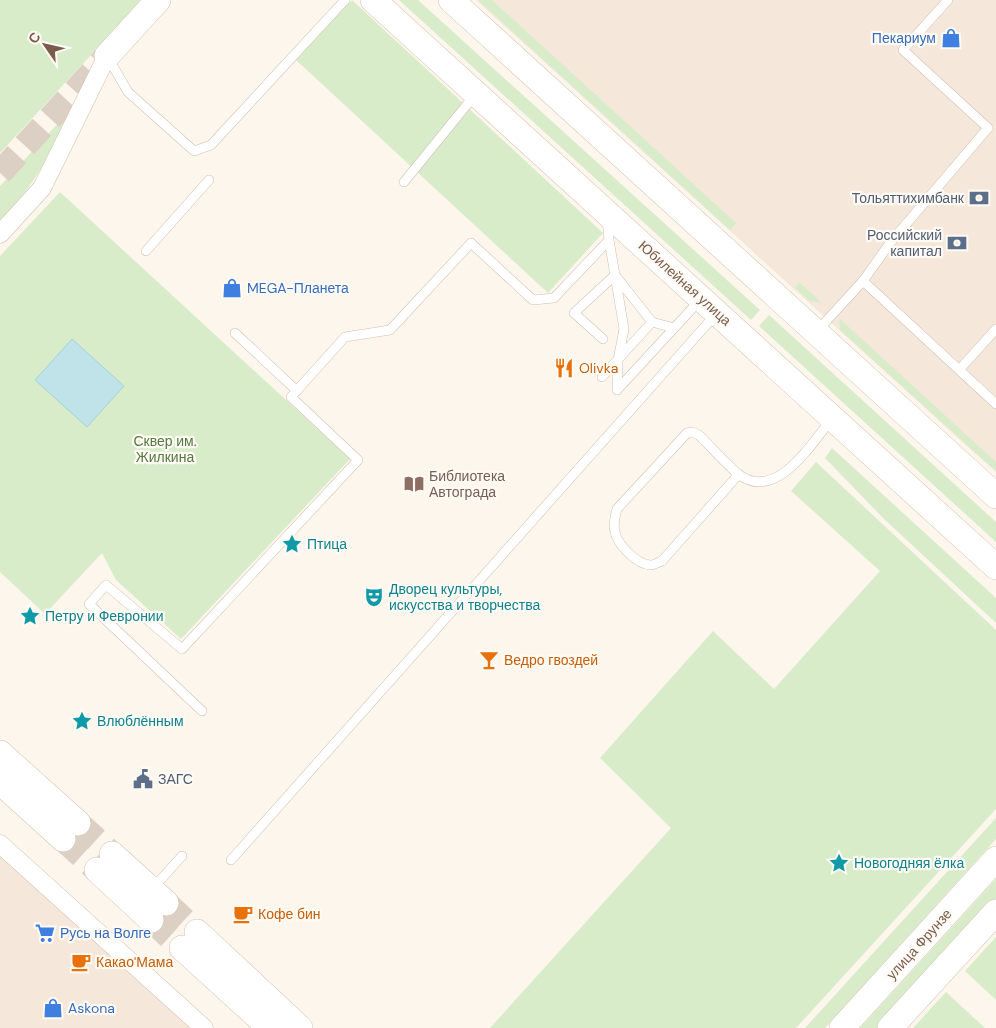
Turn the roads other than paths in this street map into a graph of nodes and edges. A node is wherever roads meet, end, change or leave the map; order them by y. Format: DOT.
graph roads {
  1 [pos="158,0"];
  2 [pos="345,0"];
  3 [pos="373,0"];
  4 [pos="451,0"];
  5 [pos="948,0"];
  6 [pos="107,56"];
  7 [pos="476,93"];
  8 [pos="209,180"];
  9 [pos="404,182"];
  10 [pos="606,211"];
  11 [pos="0,234"];
  12 [pos="610,240"];
  13 [pos="146,251"];
  14 [pos="615,274"];
  15 [pos="864,281"];
  16 [pos="710,305"];
  17 [pos="652,322"];
  18 [pos="674,328"];
  19 [pos="996,329"];
  20 [pos="816,332"];
  21 [pos="235,333"];
  22 [pos="603,339"];
  23 [pos="618,360"];
  24 [pos="959,370"];
  25 [pos="602,377"];
  26 [pos="297,390"];
  27 [pos="996,404"];
  28 [pos="833,418"];
  29 [pos="739,474"];
  30 [pos="996,496"];
  31 [pos="996,567"];
  32 [pos="202,711"];
  33 [pos="0,753"];
  34 [pos="0,782"];
  35 [pos="0,844"];
  36 [pos="182,856"];
  37 [pos="231,860"];
  38 [pos="996,860"];
  39 [pos="105,862"];
  40 [pos="156,904"];
  41 [pos="996,912"];
  42 [pos="204,1028"];
  43 [pos="270,1028"];
  44 [pos="300,1028"];
  45 [pos="842,1028"];
  46 [pos="890,1028"];
  1 -- 6 [label="main road"];
  2 -- 6 [label="lane"];
  3 -- 7 [label="main road, Юбилейная улица"];
  4 -- 20 [label="main road"];
  5 -- 15 [label="lane"];
  6 -- 11 [label="street"];
  7 -- 9 [label="lane"];
  7 -- 10 [label="main road, Юбилейная улица"];
  8 -- 13 [label="lane"];
  10 -- 12 [label="lane"];
  10 -- 16 [label="main road, Юбилейная улица"];
  12 -- 14 [label="lane"];
  12 -- 26 [label="lane"];
  14 -- 17 [label="lane"];
  14 -- 22 [label="lane"];
  14 -- 23 [label="lane"];
  15 -- 20 [label="lane"];
  15 -- 24 [label="lane"];
  16 -- 18 [label="lane"];
  16 -- 28 [label="main road, Юбилейная улица"];
  16 -- 37 [label="lane"];
  17 -- 18 [label="lane"];
  17 -- 23 [label="lane"];
  18 -- 23 [label="lane"];
  19 -- 24 [label="lane"];
  20 -- 30 [label="main road"];
  21 -- 26 [label="lane"];
  23 -- 25 [label="lane"];
  24 -- 27 [label="lane"];
  26 -- 32 [label="lane"];
  28 -- 29 [label="lane"];
  28 -- 31 [label="main road, Юбилейная улица"];
  29 -- 29 [label="lane"];
  33 -- 34 [label="main road"];
  35 -- 42 [label="street"];
  36 -- 40 [label="lane"];
  38 -- 45 [label="main road, улица Фрунзе"];
  39 -- 40 [label="main road"];
  41 -- 46 [label="main road"];
  43 -- 44 [label="main road"];
}
